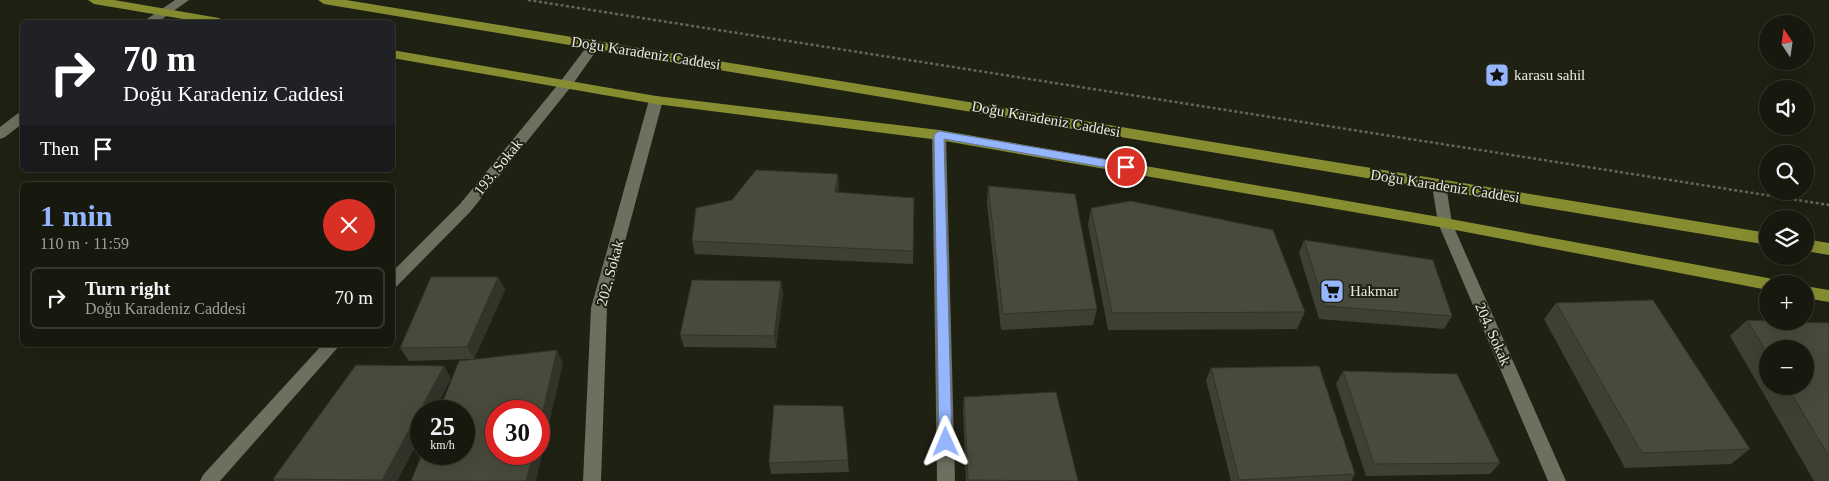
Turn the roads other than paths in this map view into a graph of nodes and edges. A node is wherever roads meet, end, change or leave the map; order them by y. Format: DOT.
graph roads {
  1 [pos="94,0"];
  2 [pos="183,0"];
  3 [pos="324,0"];
  4 [pos="165,13"];
  5 [pos="154,20"];
  6 [pos="207,20"];
  7 [pos="594,44"];
  8 [pos="395,55"];
  9 [pos="565,85"];
  10 [pos="656,100"];
  11 [pos="20,119"];
  12 [pos="0,134"];
  13 [pos="939,135"];
  14 [pos="1439,185"];
  15 [pos="1445,223"];
  16 [pos="1759,238"];
  17 [pos="1814,246"];
  18 [pos="1829,249"];
  19 [pos="395,279"];
  20 [pos="1759,282"];
  21 [pos="1814,294"];
  22 [pos="1829,296"];
  23 [pos="330,347"];
  24 [pos="209,481"];
  25 [pos="592,481"];
  26 [pos="946,481"];
  27 [pos="1557,481"];
  1 -- 4 [label="main road"];
  2 -- 4 [label="street"];
  3 -- 7 [label="main road, Doğu Karadeniz Caddesi"];
  4 -- 5 [label="street"];
  4 -- 6 [label="main road"];
  7 -- 9 [label="street, 193. Sokak"];
  7 -- 14 [label="main road, Doğu Karadeniz Caddesi"];
  8 -- 9 [label="main road"];
  9 -- 10 [label="main road"];
  9 -- 19 [label="street, 193. Sokak"];
  10 -- 13 [label="main road"];
  10 -- 25 [label="street, 202. Sokak"];
  11 -- 12 [label="street"];
  13 -- 15 [label="main road"];
  13 -- 26 [label="street"];
  14 -- 15 [label="street, 204. Sokak"];
  14 -- 16 [label="main road, Doğu Karadeniz Caddesi"];
  15 -- 20 [label="main road"];
  15 -- 27 [label="street, 204. Sokak"];
  17 -- 18 [label="main road"];
  21 -- 22 [label="main road"];
  23 -- 24 [label="street"];
}
